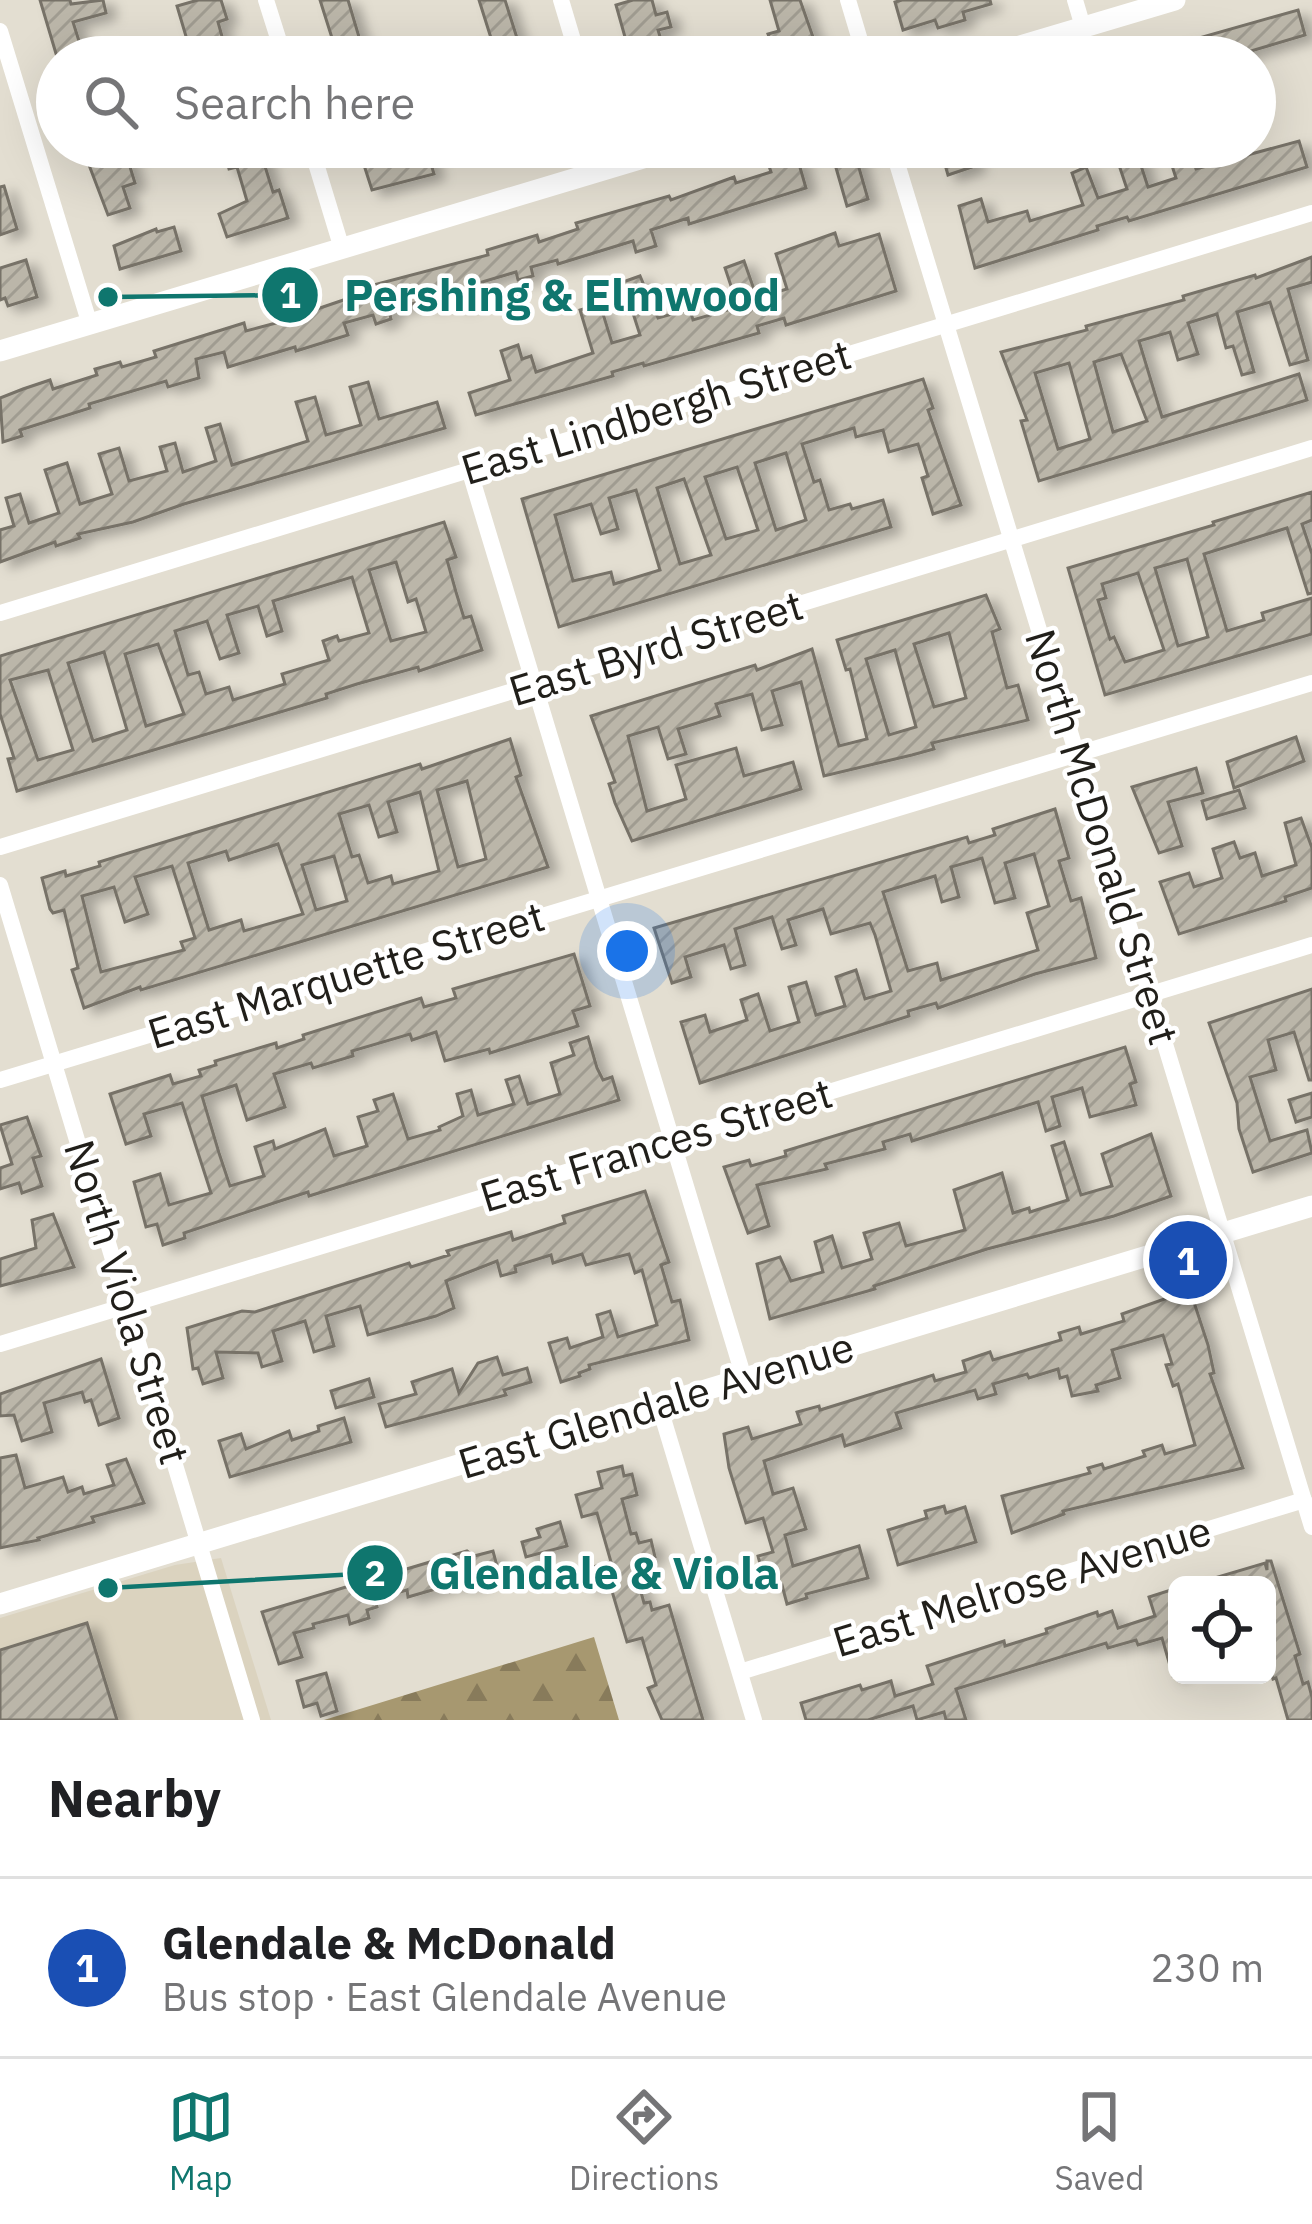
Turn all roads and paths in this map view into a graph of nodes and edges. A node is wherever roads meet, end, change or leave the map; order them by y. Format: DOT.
graph roads {
  1 [pos="266,0"];
  2 [pos="561,0"];
  3 [pos="848,0"];
  4 [pos="1075,0"];
  5 [pos="1175,0"];
  6 [pos="1083,27"];
  7 [pos="0,31"];
  8 [pos="277,36"];
  9 [pos="572,36"];
  10 [pos="859,36"];
  11 [pos="1053,36"];
  12 [pos="36,149"];
  13 [pos="42,168"];
  14 [pos="317,168"];
  15 [pos="577,168"];
  16 [pos="898,168"];
  17 [pos="1312,214"];
  18 [pos="342,249"];
  19 [pos="946,323"];
  20 [pos="90,325"];
  21 [pos="0,351"];
  22 [pos="1312,448"];
  23 [pos="469,469"];
  24 [pos="1011,539"];
  25 [pos="0,613"];
  26 [pos="1312,683"];
  27 [pos="535,685"];
  28 [pos="1077,754"];
  29 [pos="0,847"];
  30 [pos="0,885"];
  31 [pos="600,897"];
  32 [pos="1312,945"];
  33 [pos="1150,994"];
  34 [pos="55,1064"];
  35 [pos="0,1080"];
  36 [pos="672,1139"];
  37 [pos="1312,1207"];
  38 [pos="1223,1234"];
  39 [pos="127,1306"];
  40 [pos="0,1344"];
  41 [pos="744,1378"];
  42 [pos="659,1405"];
  43 [pos="1304,1500"];
  44 [pos="1312,1527"];
  45 [pos="200,1543"];
  46 [pos="0,1604"];
  47 [pos="740,1672"];
  48 [pos="252,1720"];
  49 [pos="754,1720"];
  1 -- 8 [label="street"];
  2 -- 9 [label="street"];
  3 -- 10 [label="street"];
  4 -- 6 [label="street"];
  5 -- 6 [label="street"];
  6 -- 11 [label="street"];
  7 -- 12 [label="street"];
  13 -- 20 [label="street"];
  14 -- 18 [label="street"];
  15 -- 18 [label="street"];
  16 -- 19 [label="street, North McDonald Street"];
  17 -- 19 [label="street, East Lindbergh Street"];
  18 -- 20 [label="street"];
  19 -- 23 [label="street, East Lindbergh Street"];
  19 -- 24 [label="street, North McDonald Street"];
  20 -- 21 [label="street"];
  22 -- 24 [label="street, East Byrd Street"];
  23 -- 25 [label="street, East Lindbergh Street"];
  23 -- 27 [label="street"];
  24 -- 27 [label="street, East Byrd Street"];
  24 -- 28 [label="street, North McDonald Street"];
  26 -- 28 [label="street, East Marquette Street"];
  27 -- 29 [label="street, East Byrd Street"];
  27 -- 31 [label="street"];
  28 -- 31 [label="street, East Marquette Street"];
  28 -- 33 [label="street, North McDonald Street"];
  30 -- 34 [label="street, North Viola Street"];
  31 -- 34 [label="street, East Marquette Street"];
  31 -- 36 [label="street"];
  32 -- 33 [label="street, East Frances Street"];
  33 -- 36 [label="street, East Frances Street"];
  33 -- 38 [label="street, North McDonald Street"];
  34 -- 35 [label="street, East Marquette Street"];
  34 -- 39 [label="street, North Viola Street"];
  36 -- 39 [label="street, East Frances Street"];
  36 -- 41 [label="street"];
  37 -- 38 [label="street, East Glendale Avenue"];
  38 -- 41 [label="street, East Glendale Avenue"];
  38 -- 43 [label="street, North McDonald Street"];
  39 -- 40 [label="street, East Frances Street"];
  39 -- 45 [label="street, North Viola Street"];
  41 -- 42 [label="street, East Glendale Avenue"];
  42 -- 45 [label="street, East Glendale Avenue"];
  42 -- 47 [label="street"];
  43 -- 44 [label="street, North McDonald Street"];
  43 -- 47 [label="street, East Melrose Avenue"];
  45 -- 46 [label="street, East Glendale Avenue"];
  45 -- 48 [label="street, North Viola Street"];
  47 -- 49 [label="street"];
}
